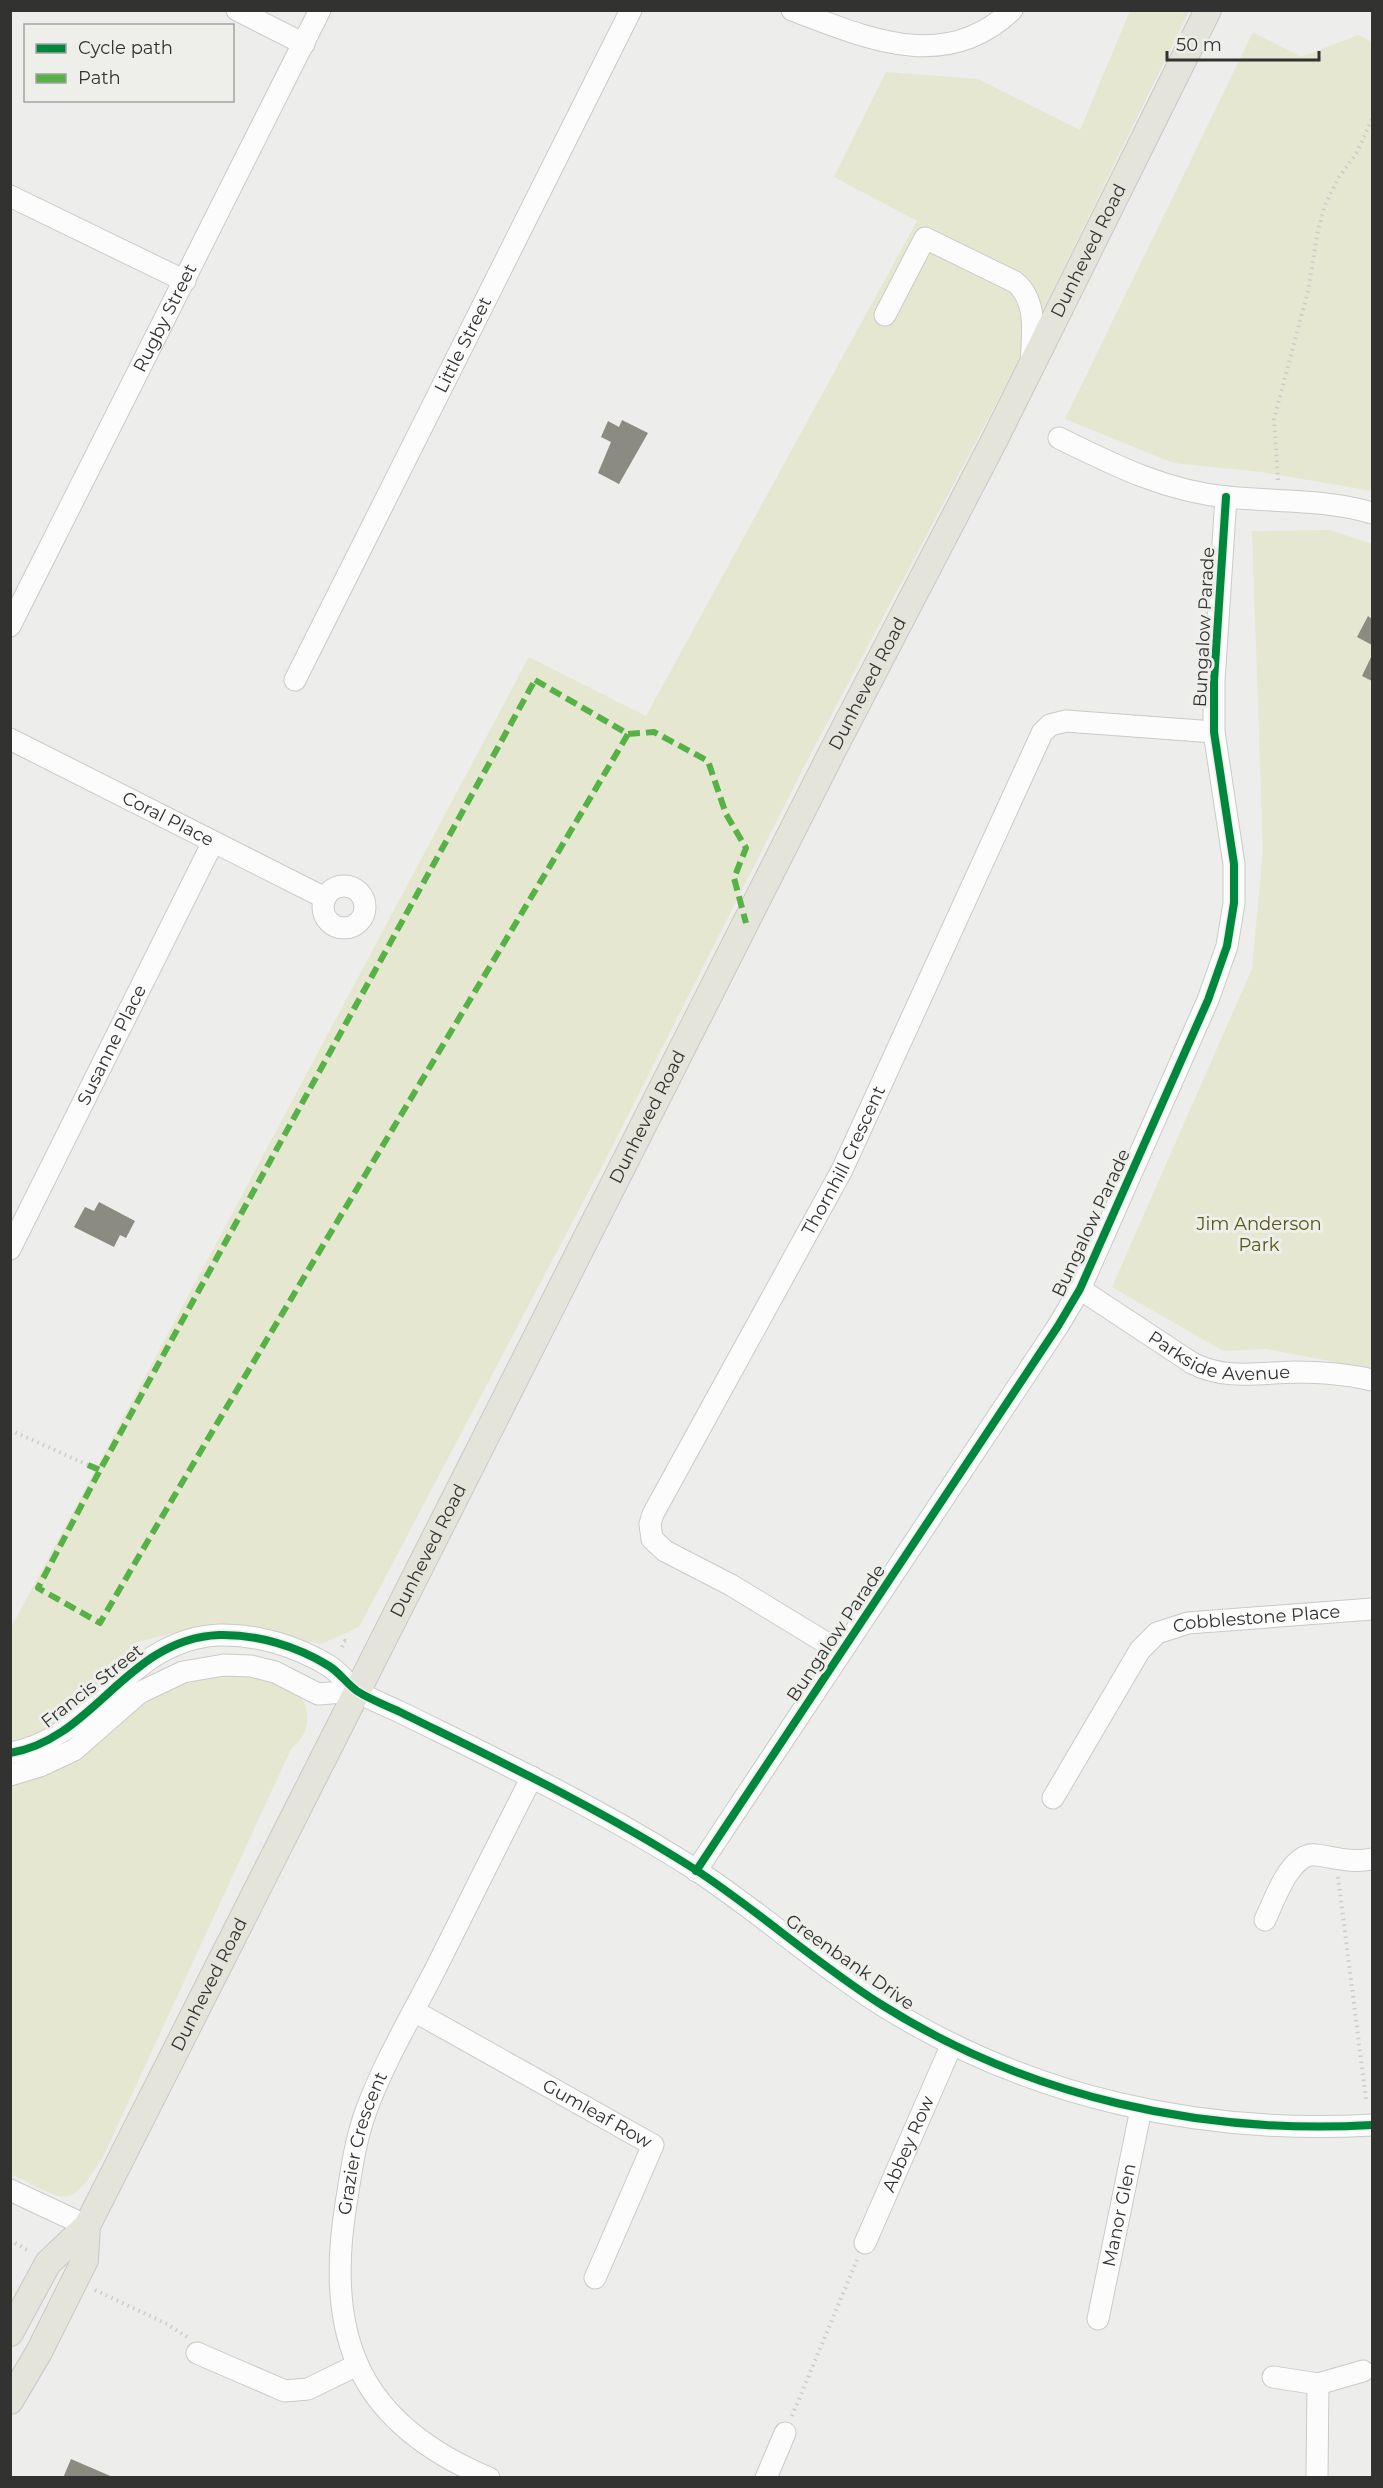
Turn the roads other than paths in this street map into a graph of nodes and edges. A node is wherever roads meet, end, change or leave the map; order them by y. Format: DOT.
graph roads {
  1 [pos="237,10"];
  2 [pos="320,10"];
  3 [pos="631,10"];
  4 [pos="792,10"];
  5 [pos="1012,10"];
  6 [pos="1208,10"];
  7 [pos="304,44"];
  8 [pos="10,196"];
  9 [pos="185,281"];
  10 [pos="885,315"];
  11 [pos="1031,368"];
  12 [pos="1059,438"];
  13 [pos="1226,497"];
  14 [pos="1372,513"];
  15 [pos="10,626"];
  16 [pos="295,680"];
  17 [pos="1214,732"];
  18 [pos="10,739"];
  19 [pos="213,842"];
  20 [pos="325,898"];
  21 [pos="10,1249"];
  22 [pos="1080,1289"];
  23 [pos="1372,1380"];
  24 [pos="1372,1609"];
  25 [pos="841,1652"];
  26 [pos="356,1691"];
  27 [pos="10,1753"];
  28 [pos="10,1775"];
  29 [pos="532,1777"];
  30 [pos="1053,1797"];
  31 [pos="1372,1859"];
  32 [pos="696,1870"];
  33 [pos="1265,1920"];
  34 [pos="414,2011"];
  35 [pos="952,2044"];
  36 [pos="1141,2109"];
  37 [pos="1372,2125"];
  38 [pos="10,2190"];
  39 [pos="87,2226"];
  40 [pos="865,2243"];
  41 [pos="43,2259"];
  42 [pos="595,2278"];
  43 [pos="10,2288"];
  44 [pos="1098,2319"];
  45 [pos="10,2333"];
  46 [pos="197,2353"];
  47 [pos="357,2365"];
  48 [pos="1363,2371"];
  49 [pos="1274,2377"];
  50 [pos="1318,2384"];
  51 [pos="10,2400"];
  52 [pos="785,2433"];
  53 [pos="489,2478"];
  54 [pos="766,2478"];
  55 [pos="1317,2478"];
  1 -- 7 [label="street"];
  2 -- 7 [label="street, Rugby Street"];
  3 -- 16 [label="street, Little Street"];
  4 -- 5 [label="street"];
  6 -- 11 [label="main road, Dunheved Road"];
  7 -- 9 [label="street, Rugby Street"];
  8 -- 9 [label="street"];
  9 -- 15 [label="street, Rugby Street"];
  10 -- 11 [label="street"];
  11 -- 26 [label="main road, Dunheved Road"];
  12 -- 13 [label="street"];
  13 -- 14 [label="street"];
  13 -- 17 [label="street, Bungalow Parade"];
  17 -- 22 [label="street, Bungalow Parade"];
  17 -- 25 [label="street, Thornhill Crescent"];
  18 -- 19 [label="street, Coral Place"];
  19 -- 20 [label="street, Coral Place"];
  19 -- 21 [label="street, Susanne Place"];
  22 -- 23 [label="street, Parkside Avenue"];
  22 -- 25 [label="street, Bungalow Parade"];
  24 -- 30 [label="street, Cobblestone Place"];
  25 -- 32 [label="street, Bungalow Parade"];
  26 -- 27 [label="street, Francis Street"];
  26 -- 28 [label="street, Francis Street"];
  26 -- 29 [label="street, Greenbank Drive"];
  26 -- 39 [label="main road, Dunheved Road"];
  29 -- 32 [label="street, Greenbank Drive"];
  29 -- 34 [label="street, Grazier Crescent"];
  31 -- 33 [label="street"];
  32 -- 35 [label="street, Greenbank Drive"];
  34 -- 42 [label="street, Gumleaf Row"];
  34 -- 47 [label="street, Grazier Crescent"];
  35 -- 36 [label="street, Greenbank Drive"];
  35 -- 40 [label="street, Abbey Row"];
  36 -- 37 [label="street, Greenbank Drive"];
  36 -- 44 [label="street, Manor Glen"];
  38 -- 39 [label="street"];
  39 -- 41 [label="main road, Dunheved Road"];
  39 -- 51 [label="main road, Dunheved Road"];
  41 -- 43 [label="main road"];
  41 -- 45 [label="main road, Dunheved Road"];
  46 -- 47 [label="street"];
  47 -- 53 [label="street, Grazier Crescent"];
  48 -- 50 [label="street"];
  49 -- 50 [label="street"];
  50 -- 55 [label="street"];
  52 -- 54 [label="street"];
}
